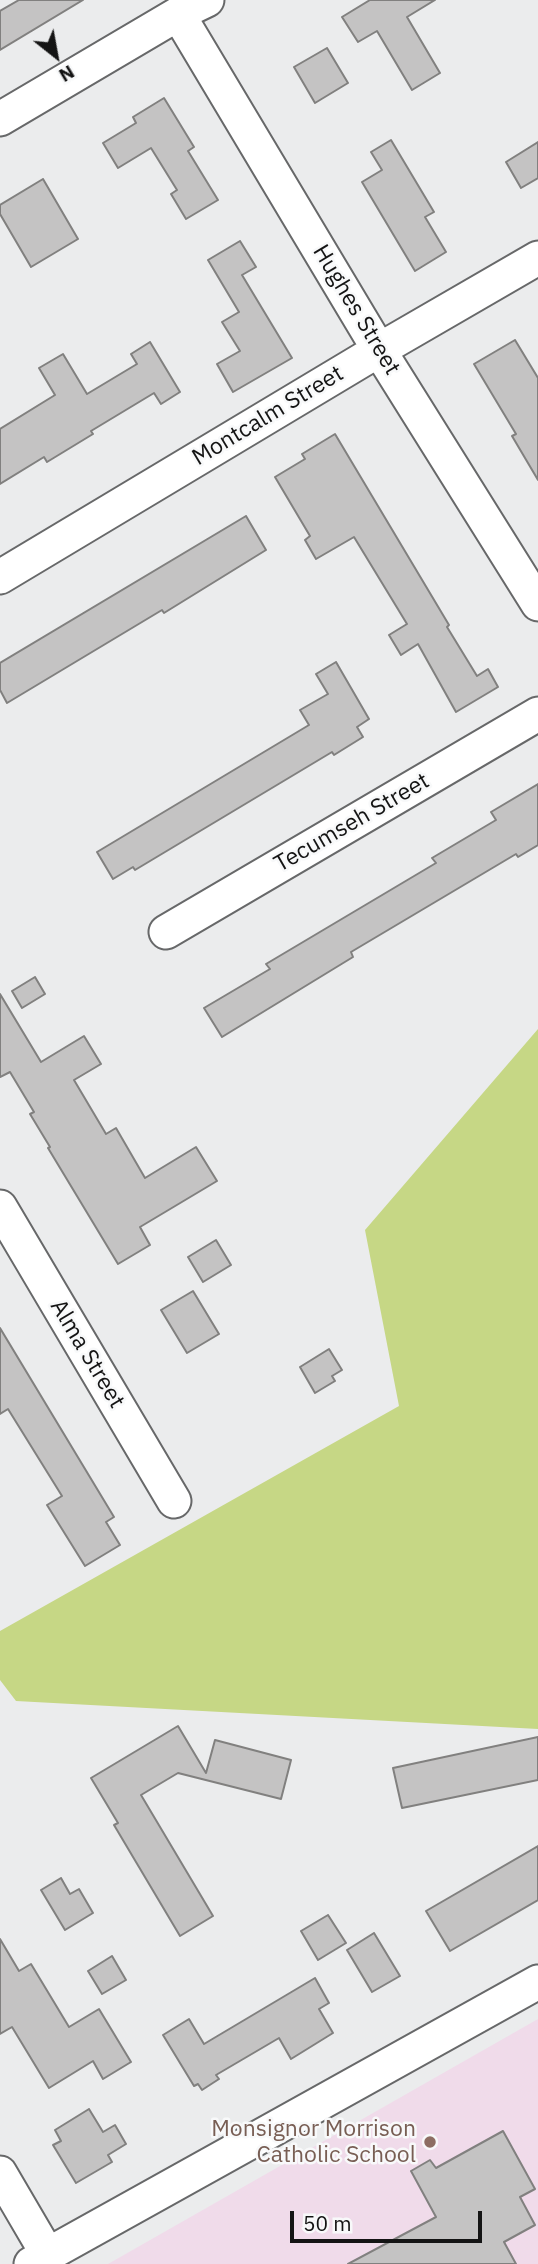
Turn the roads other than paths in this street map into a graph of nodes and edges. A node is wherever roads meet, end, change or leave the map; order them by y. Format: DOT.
graph roads {
  1 [pos="193,7"];
  2 [pos="0,119"];
  3 [pos="538,258"];
  4 [pos="379,350"];
  5 [pos="0,577"];
  6 [pos="538,604"];
  7 [pos="538,714"];
  8 [pos="166,932"];
  9 [pos="0,1207"];
  10 [pos="174,1501"];
  11 [pos="538,1982"];
  12 [pos="0,2173"];
  13 [pos="40,2259"];
  1 -- 2 [label="street"];
  1 -- 4 [label="street, Hughes Street"];
  3 -- 4 [label="street, Montcalm Street"];
  4 -- 5 [label="street, Montcalm Street"];
  4 -- 6 [label="street, Hughes Street"];
  7 -- 8 [label="street, Tecumseh Street"];
  9 -- 10 [label="street, Alma Street"];
  11 -- 13 [label="street"];
  12 -- 13 [label="street"];
}
